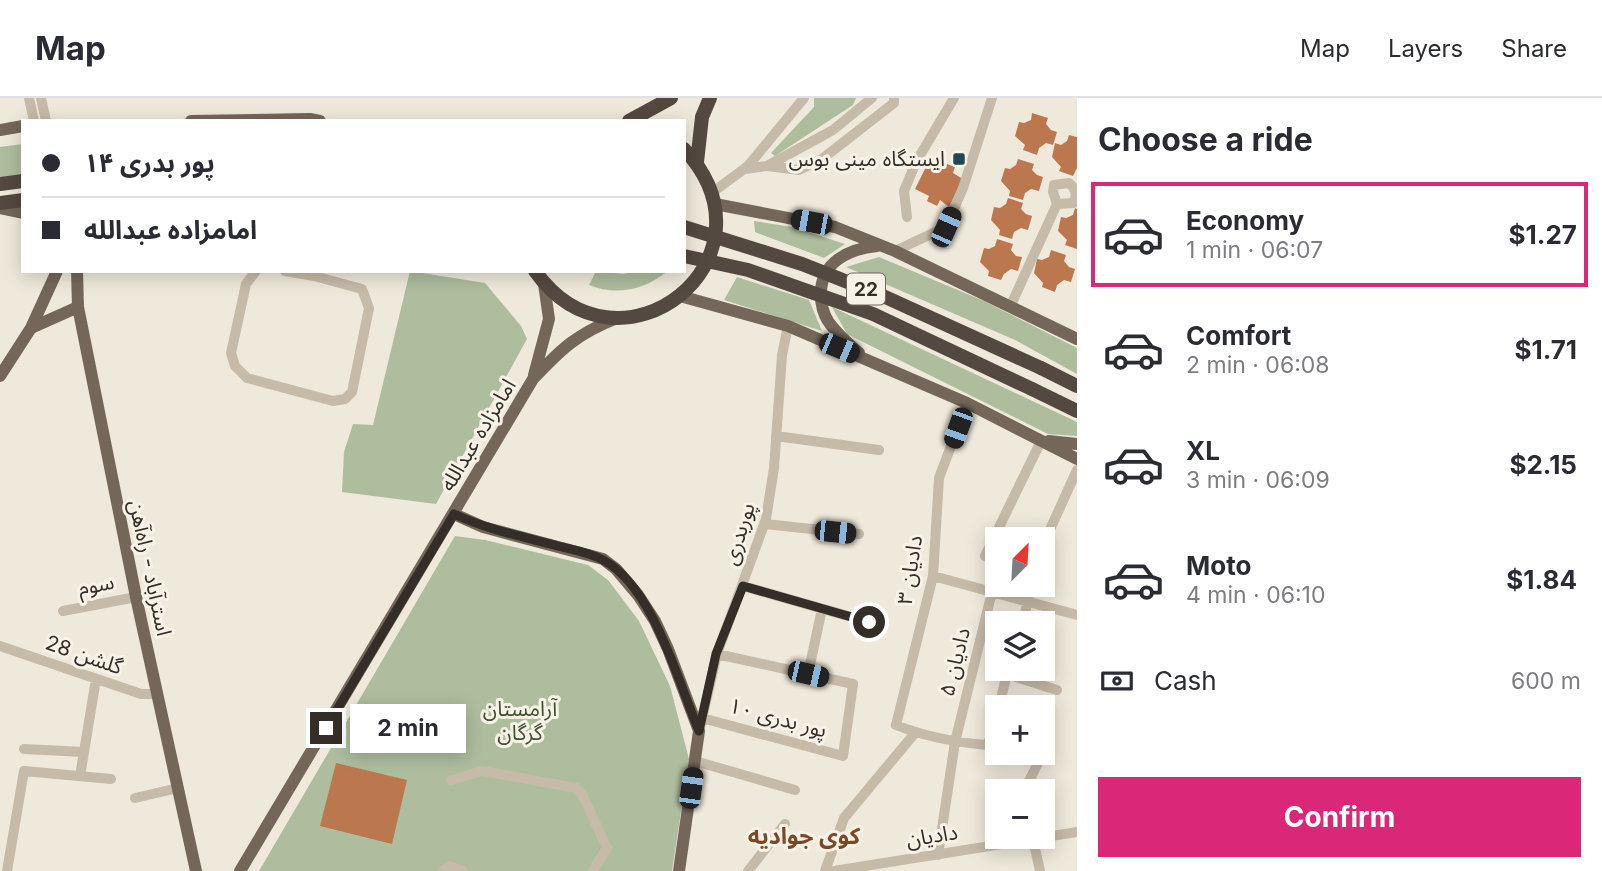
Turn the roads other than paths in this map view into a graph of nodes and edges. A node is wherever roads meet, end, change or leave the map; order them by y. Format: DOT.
graph roads {
  1 [pos="29,98"];
  2 [pos="41,98"];
  3 [pos="671,98"];
  4 [pos="710,98"];
  5 [pos="804,98"];
  6 [pos="872,98"];
  7 [pos="894,98"];
  8 [pos="954,98"];
  9 [pos="992,98"];
  10 [pos="34,119"];
  11 [pos="46,119"];
  12 [pos="633,119"];
  13 [pos="21,126"];
  14 [pos="0,131"];
  15 [pos="686,151"];
  16 [pos="697,162"];
  17 [pos="767,166"];
  18 [pos="745,169"];
  19 [pos="21,181"];
  20 [pos="0,184"];
  21 [pos="714,198"];
  22 [pos="21,201"];
  23 [pos="1057,204"];
  24 [pos="0,206"];
  25 [pos="21,211"];
  26 [pos="907,217"];
  27 [pos="686,229"];
  28 [pos="881,246"];
  29 [pos="895,251"];
  30 [pos="686,256"];
  31 [pos="56,273"];
  32 [pos="77,273"];
  33 [pos="254,273"];
  34 [pos="315,274"];
  35 [pos="539,277"];
  36 [pos="680,296"];
  37 [pos="78,307"];
  38 [pos="1010,307"];
  39 [pos="618,318"];
  40 [pos="788,326"];
  41 [pos="31,328"];
  42 [pos="1077,339"];
  43 [pos="864,358"];
  44 [pos="0,376"];
  45 [pos="534,379"];
  46 [pos="1077,386"];
  47 [pos="967,403"];
  48 [pos="1077,411"];
  49 [pos="776,436"];
  50 [pos="1041,441"];
  51 [pos="1077,444"];
  52 [pos="879,450"];
  53 [pos="1077,459"];
  54 [pos="1077,470"];
  55 [pos="454,514"];
  56 [pos="765,524"];
  57 [pos="999,527"];
  58 [pos="1051,527"];
  59 [pos="859,534"];
  60 [pos="933,576"];
  61 [pos="743,586"];
  62 [pos="985,590"];
  63 [pos="136,597"];
  64 [pos="991,597"];
  65 [pos="1010,597"];
  66 [pos="1030,597"];
  67 [pos="1029,602"];
  68 [pos="822,609"];
  69 [pos="63,611"];
  70 [pos="1026,611"];
  71 [pos="1077,615"];
  72 [pos="869,622"];
  73 [pos="0,646"];
  74 [pos="716,654"];
  75 [pos="808,674"];
  76 [pos="96,679"];
  77 [pos="1034,681"];
  78 [pos="1057,690"];
  79 [pos="157,694"];
  80 [pos="702,718"];
  81 [pos="699,731"];
  82 [pos="915,733"];
  83 [pos="955,742"];
  84 [pos="985,745"];
  85 [pos="24,749"];
  86 [pos="84,752"];
  87 [pos="695,761"];
  88 [pos="80,776"];
  89 [pos="111,779"];
  90 [pos="451,780"];
  91 [pos="178,788"];
  92 [pos="795,790"];
  93 [pos="135,798"];
  94 [pos="785,824"];
  95 [pos="1077,832"];
  96 [pos="1055,836"];
  97 [pos="985,844"];
  98 [pos="1035,849"];
  99 [pos="938,855"];
  100 [pos="7,871"];
  101 [pos="196,871"];
  102 [pos="240,871"];
  103 [pos="442,871"];
  104 [pos="463,871"];
  105 [pos="592,871"];
  106 [pos="678,871"];
  107 [pos="748,871"];
  108 [pos="825,871"];
  109 [pos="834,871"];
  110 [pos="1040,871"];
  1 -- 10 [label="street"];
  2 -- 11 [label="street"];
  3 -- 12 [label="highway"];
  4 -- 16 [label="highway"];
  5 -- 18 [label="street"];
  6 -- 17 [label="street"];
  7 -- 17 [label="street"];
  8 -- 26 [label="street"];
  9 -- 29 [label="street"];
  13 -- 14 [label="main road"];
  15 -- 16 [label="highway"];
  16 -- 21 [label="highway"];
  17 -- 18 [label="street"];
  18 -- 21 [label="street"];
  19 -- 20 [label="highway"];
  21 -- 28 [label="main road"];
  21 -- 36 [label="highway"];
  22 -- 24 [label="highway"];
  23 -- 38 [label="street"];
  24 -- 25 [label="main road"];
  27 -- 46 [label="highway, 22, bridge"];
  28 -- 29 [label="main road"];
  28 -- 43 [label="main road"];
  29 -- 38 [label="main road"];
  30 -- 48 [label="highway, 22, bridge"];
  31 -- 41 [label="main road"];
  32 -- 37 [label="main road, استرآباد - راه‌آهن"];
  33 -- 34 [label="street"];
  35 -- 39 [label="highway"];
  35 -- 45 [label="main road, امامزاده عبدالله"];
  36 -- 39 [label="highway"];
  36 -- 40 [label="main road"];
  37 -- 41 [label="main road"];
  37 -- 63 [label="main road, استرآباد - راه‌آهن"];
  38 -- 42 [label="main road"];
  39 -- 45 [label="main road, امامزاده عبدالله"];
  40 -- 43 [label="main road"];
  40 -- 49 [label="street, پوربدری"];
  41 -- 44 [label="main road"];
  43 -- 47 [label="main road"];
  45 -- 55 [label="main road, امامزاده عبدالله"];
  47 -- 50 [label="main road"];
  47 -- 60 [label="street, دادیان ۳"];
  49 -- 52 [label="street"];
  49 -- 56 [label="street, پوربدری"];
  50 -- 51 [label="main road"];
  50 -- 53 [label="main road"];
  50 -- 57 [label="street"];
  54 -- 58 [label="street"];
  55 -- 81 [label="main road"];
  55 -- 102 [label="main road, امامزاده عبدالله"];
  56 -- 59 [label="street"];
  56 -- 61 [label="street, پوربدری"];
  60 -- 62 [label="street"];
  60 -- 82 [label="street, دادیان ۳"];
  61 -- 68 [label="street"];
  61 -- 74 [label="street, پوربدری"];
  63 -- 69 [label="street, سوم"];
  63 -- 79 [label="main road, استرآباد - راه‌آهن"];
  64 -- 83 [label="street, دادیان ۵"];
  65 -- 67 [label="street"];
  66 -- 67 [label="street"];
  67 -- 70 [label="street"];
  67 -- 71 [label="street"];
  68 -- 72 [label="street"];
  68 -- 75 [label="street"];
  73 -- 76 [label="street, گلشن 28"];
  74 -- 75 [label="street"];
  74 -- 80 [label="street, پوربدری"];
  75 -- 80 [label="street, پور بدری ۱۰"];
  76 -- 79 [label="street, گلشن 28"];
  76 -- 86 [label="street"];
  77 -- 78 [label="street"];
  79 -- 91 [label="main road, استرآباد - راه‌آهن"];
  80 -- 81 [label="street, پوربدری"];
  81 -- 87 [label="main road, پوربدری"];
  82 -- 83 [label="street"];
  82 -- 108 [label="street"];
  83 -- 84 [label="street"];
  83 -- 99 [label="street, دادیان ۵"];
  85 -- 86 [label="street"];
  86 -- 88 [label="street"];
  87 -- 92 [label="street"];
  87 -- 106 [label="main road, پوربدری"];
  88 -- 89 [label="street"];
  88 -- 100 [label="street"];
  90 -- 105 [label="street"];
  91 -- 93 [label="street"];
  91 -- 101 [label="main road, استرآباد - راه‌آهن"];
  94 -- 107 [label="street"];
  95 -- 96 [label="street, دادیان"];
  97 -- 99 [label="street, دادیان"];
  98 -- 110 [label="street"];
  99 -- 109 [label="street, دادیان"];
  103 -- 104 [label="street"];
}
